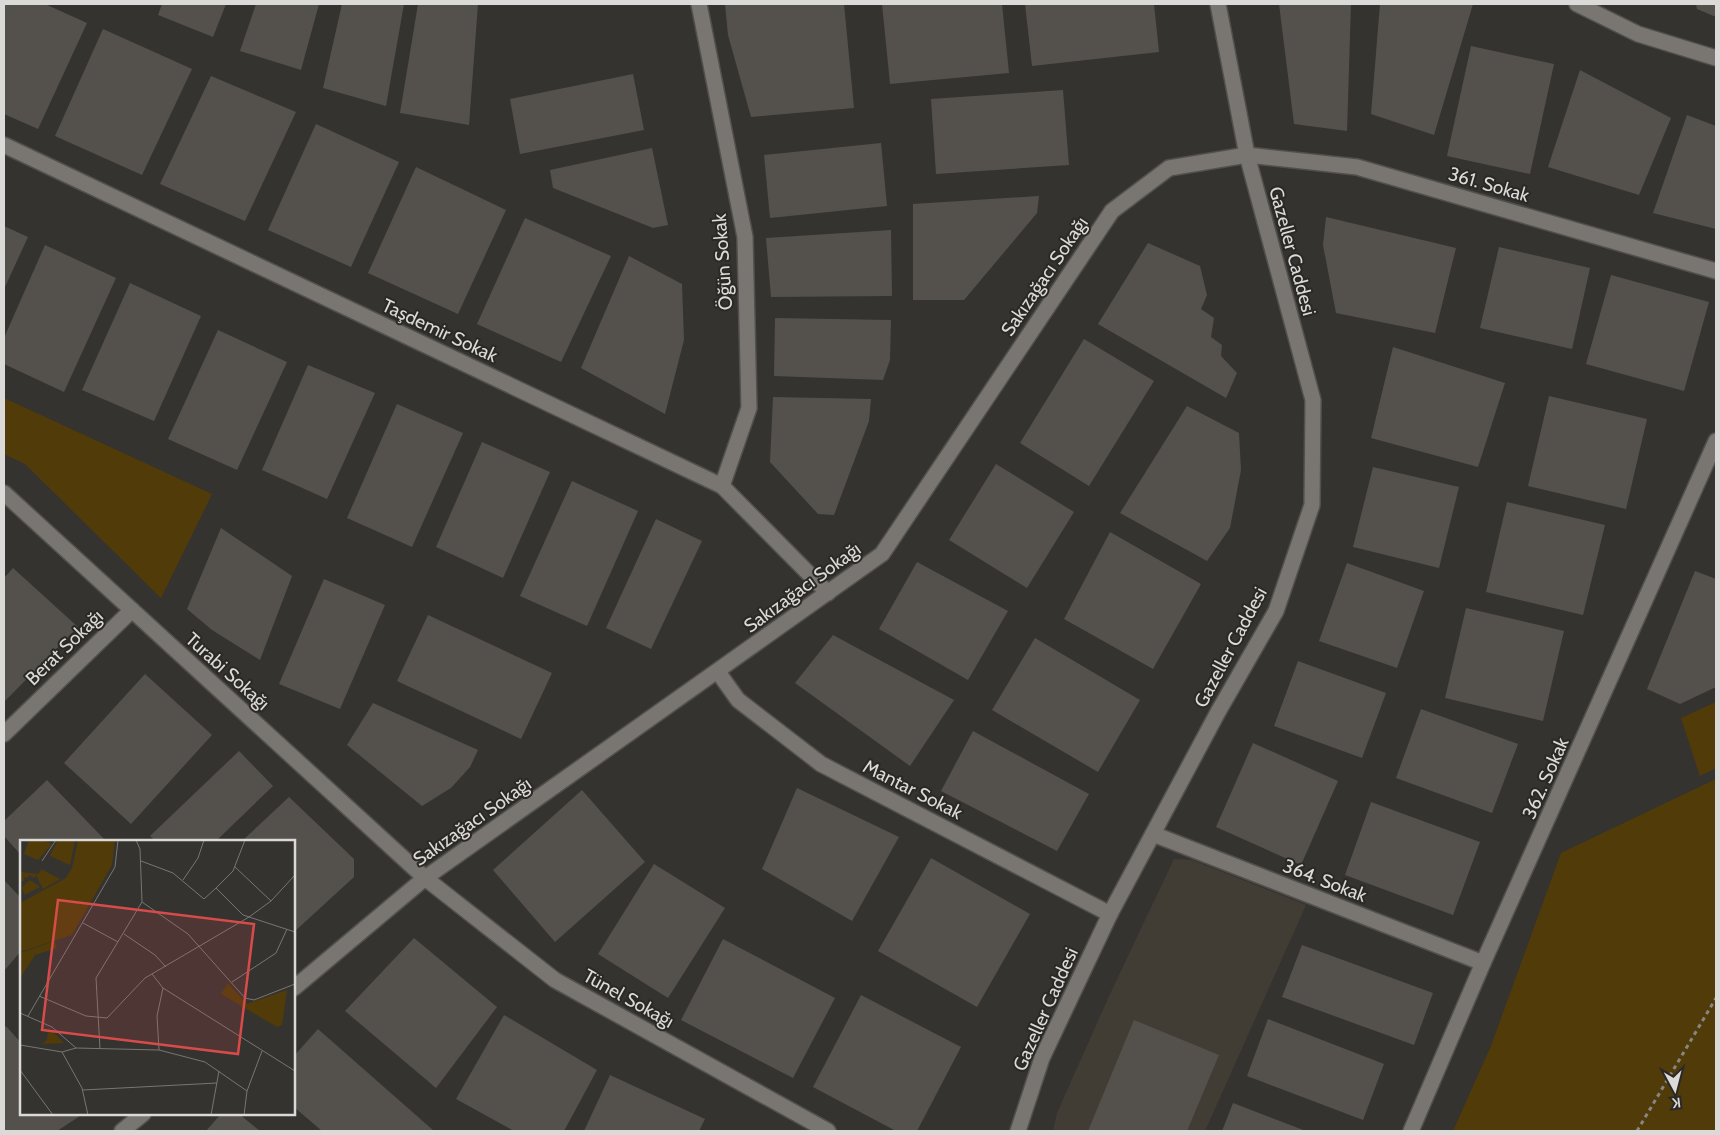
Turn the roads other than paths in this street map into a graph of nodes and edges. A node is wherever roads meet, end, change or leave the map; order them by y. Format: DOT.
graph roads {
  1 [pos="699,4"];
  2 [pos="1218,4"];
  3 [pos="1577,4"];
  4 [pos="1716,58"];
  5 [pos="4,146"];
  6 [pos="1247,155"];
  7 [pos="1716,270"];
  8 [pos="1716,441"];
  9 [pos="722,486"];
  10 [pos="4,493"];
  11 [pos="828,593"];
  12 [pos="132,610"];
  13 [pos="718,672"];
  14 [pos="4,734"];
  15 [pos="1153,834"];
  16 [pos="425,878"];
  17 [pos="1110,914"];
  18 [pos="1483,963"];
  19 [pos="295,987"];
  20 [pos="142,1115"];
  21 [pos="122,1131"];
  22 [pos="828,1131"];
  23 [pos="1018,1131"];
  24 [pos="1412,1131"];
  1 -- 9 [label="street, Öğün Sokak"];
  2 -- 6 [label="street, Gazeller Caddesi"];
  3 -- 4 [label="street"];
  5 -- 9 [label="street, Taşdemir Sokak"];
  6 -- 7 [label="street, 361. Sokak"];
  6 -- 11 [label="street, Sakızağacı Sokağı"];
  6 -- 15 [label="street, Gazeller Caddesi"];
  8 -- 18 [label="street, 362. Sokak"];
  9 -- 11 [label="street, Taşdemir Sokak"];
  10 -- 12 [label="street, Turabi Sokağı"];
  11 -- 13 [label="street, Sakızağacı Sokağı"];
  12 -- 14 [label="street, Berat Sokağı"];
  12 -- 16 [label="street, Turabi Sokağı"];
  13 -- 16 [label="street, Sakızağacı Sokağı"];
  13 -- 17 [label="street, Mantar Sokak"];
  15 -- 17 [label="street, Gazeller Caddesi"];
  15 -- 18 [label="street, 364. Sokak"];
  16 -- 19 [label="street, Sakızağacı Sokağı"];
  16 -- 22 [label="street, Tünel Sokağı"];
  17 -- 23 [label="street, Gazeller Caddesi"];
  18 -- 24 [label="street, 362. Sokak"];
  20 -- 21 [label="street"];
}
